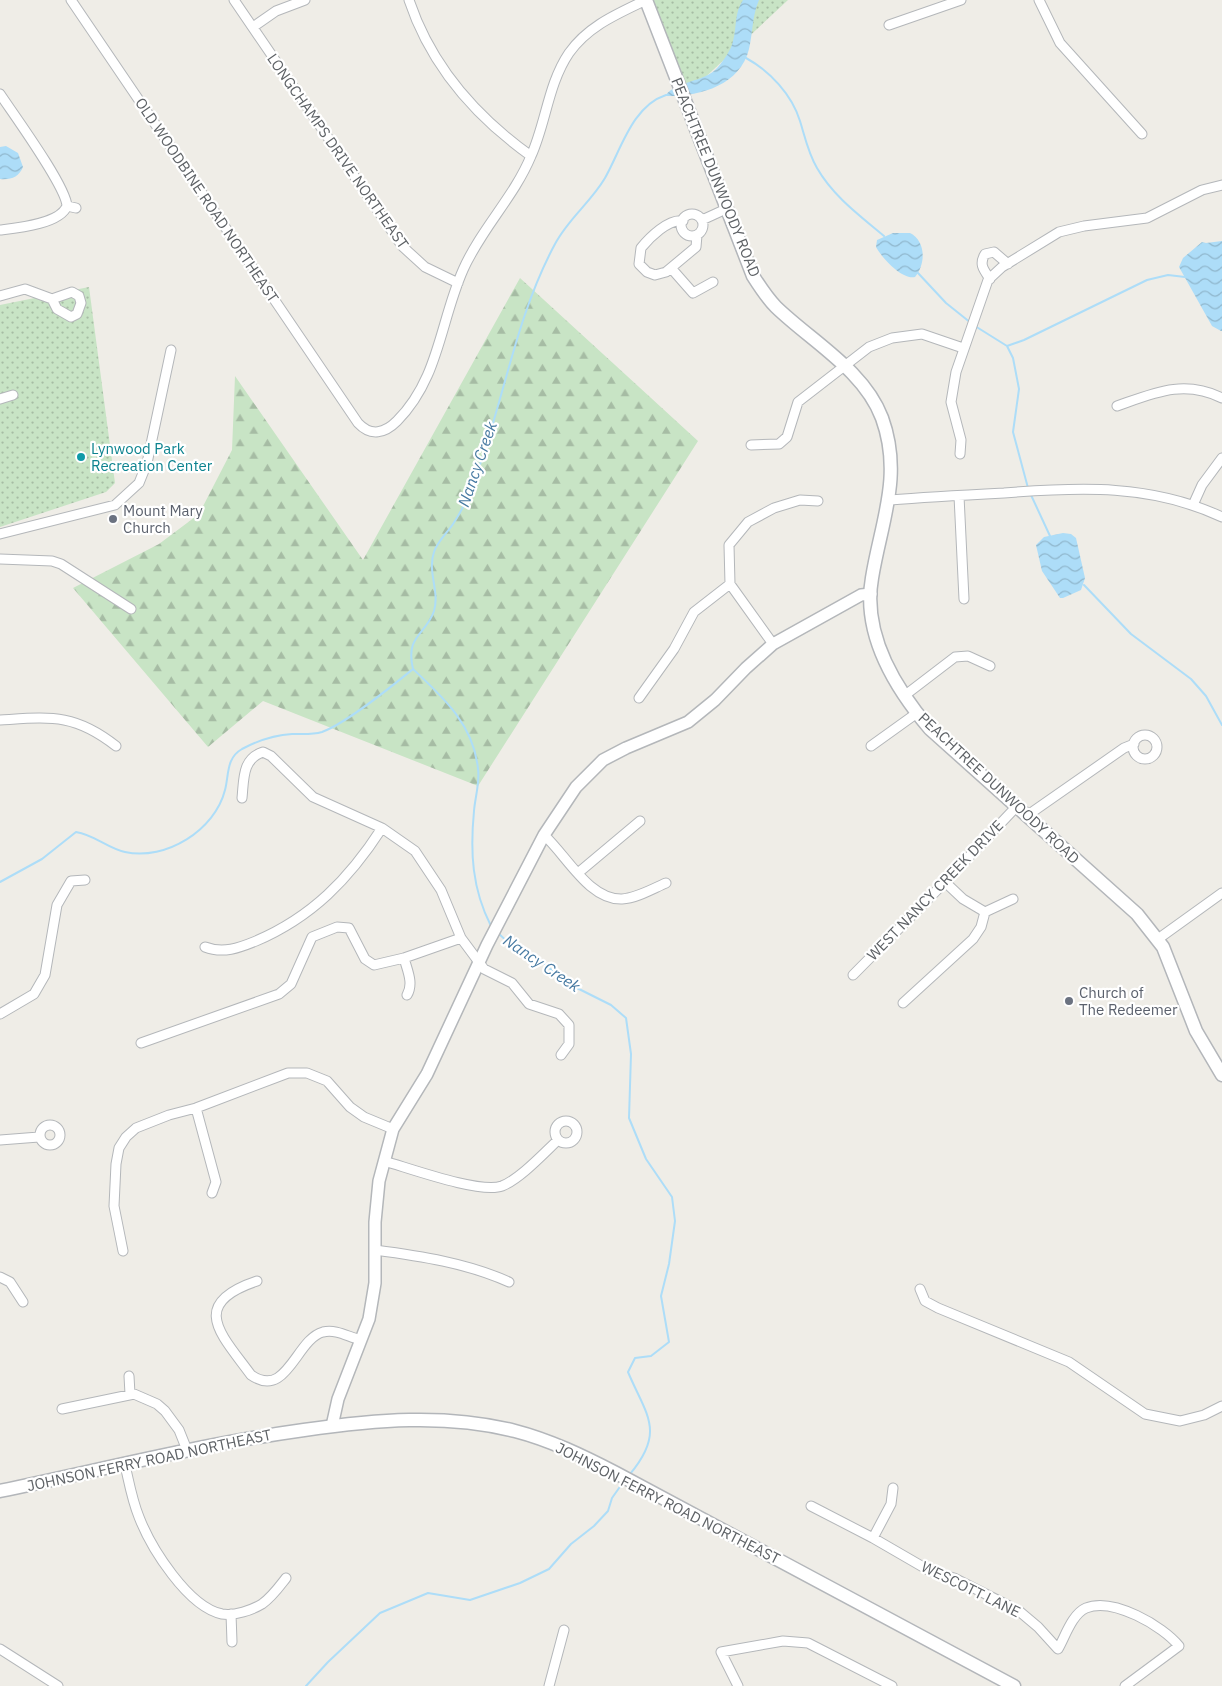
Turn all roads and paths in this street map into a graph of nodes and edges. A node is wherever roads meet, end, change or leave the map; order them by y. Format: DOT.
graph roads {
  1 [pos="70,0"];
  2 [pos="234,0"];
  3 [pos="304,0"];
  4 [pos="409,0"];
  5 [pos="646,0"];
  6 [pos="961,0"];
  7 [pos="1039,0"];
  8 [pos="889,25"];
  9 [pos="253,26"];
  10 [pos="0,94"];
  11 [pos="1142,134"];
  12 [pos="531,156"];
  13 [pos="1222,185"];
  14 [pos="67,206"];
  15 [pos="76,208"];
  16 [pos="726,209"];
  17 [pos="702,220"];
  18 [pos="683,221"];
  19 [pos="0,230"];
  20 [pos="697,235"];
  21 [pos="1008,264"];
  22 [pos="671,268"];
  23 [pos="990,279"];
  24 [pos="458,282"];
  25 [pos="713,282"];
  26 [pos="0,296"];
  27 [pos="52,299"];
  28 [pos="964,348"];
  29 [pos="171,350"];
  30 [pos="844,366"];
  31 [pos="13,395"];
  32 [pos="1222,398"];
  33 [pos="0,399"];
  34 [pos="1117,406"];
  35 [pos="751,445"];
  36 [pos="960,454"];
  37 [pos="1222,458"];
  38 [pos="959,496"];
  39 [pos="890,500"];
  40 [pos="818,501"];
  41 [pos="1193,505"];
  42 [pos="1222,517"];
  43 [pos="0,534"];
  44 [pos="0,558"];
  45 [pos="730,584"];
  46 [pos="871,594"];
  47 [pos="964,599"];
  48 [pos="131,610"];
  49 [pos="773,644"];
  50 [pos="990,666"];
  51 [pos="904,696"];
  52 [pos="639,698"];
  53 [pos="917,714"];
  54 [pos="0,720"];
  55 [pos="1134,744"];
  56 [pos="116,746"];
  57 [pos="871,746"];
  58 [pos="242,798"];
  59 [pos="1017,806"];
  60 [pos="1028,815"];
  61 [pos="640,821"];
  62 [pos="382,828"];
  63 [pos="544,835"];
  64 [pos="578,873"];
  65 [pos="85,880"];
  66 [pos="945,882"];
  67 [pos="666,883"];
  68 [pos="1222,893"];
  69 [pos="1013,899"];
  70 [pos="985,912"];
  71 [pos="461,938"];
  72 [pos="1158,939"];
  73 [pos="205,947"];
  74 [pos="404,958"];
  75 [pos="479,963"];
  76 [pos="853,975"];
  77 [pos="407,994"];
  78 [pos="904,1003"];
  79 [pos="0,1014"];
  80 [pos="140,1044"];
  81 [pos="561,1055"];
  82 [pos="1222,1075"];
  83 [pos="196,1108"];
  84 [pos="393,1129"];
  85 [pos="39,1136"];
  86 [pos="0,1140"];
  87 [pos="558,1140"];
  88 [pos="384,1162"];
  89 [pos="212,1192"];
  90 [pos="123,1250"];
  91 [pos="375,1250"];
  92 [pos="0,1277"];
  93 [pos="257,1281"];
  94 [pos="508,1282"];
  95 [pos="920,1288"];
  96 [pos="23,1302"];
  97 [pos="361,1340"];
  98 [pos="129,1376"];
  99 [pos="130,1394"];
  100 [pos="1222,1406"];
  101 [pos="62,1409"];
  102 [pos="332,1426"];
  103 [pos="187,1450"];
  104 [pos="125,1465"];
  105 [pos="893,1488"];
  106 [pos="0,1491"];
  107 [pos="811,1506"];
  108 [pos="874,1538"];
  109 [pos="286,1578"];
  110 [pos="231,1614"];
  111 [pos="564,1630"];
  112 [pos="232,1642"];
  113 [pos="0,1649"];
  114 [pos="1130,1685"];
  115 [pos="58,1686"];
  116 [pos="549,1686"];
  117 [pos="738,1686"];
  118 [pos="892,1686"];
  119 [pos="1014,1686"];
  1 -- 24 [label="street, OLD WOODBINE ROAD NORTHEAST"];
  2 -- 9 [label="street, LONGCHAMPS DRIVE NORTHEAST"];
  3 -- 9 [label="street"];
  4 -- 12 [label="street"];
  5 -- 12 [label="street"];
  5 -- 16 [label="main road, PEACHTREE DUNWOODY ROAD"];
  6 -- 8 [label="street"];
  7 -- 11 [label="street"];
  9 -- 24 [label="street, LONGCHAMPS DRIVE NORTHEAST"];
  10 -- 14 [label="street"];
  12 -- 24 [label="street"];
  13 -- 21 [label="street"];
  14 -- 15 [label="street"];
  14 -- 19 [label="street"];
  16 -- 17 [label="street"];
  16 -- 30 [label="main road, PEACHTREE DUNWOODY ROAD"];
  17 -- 18 [label="street"];
  17 -- 20 [label="street"];
  18 -- 20 [label="street"];
  18 -- 22 [label="street"];
  20 -- 22 [label="street"];
  21 -- 23 [label="street"];
  21 -- 23 [label="street"];
  22 -- 25 [label="street"];
  23 -- 28 [label="street"];
  26 -- 27 [label="street"];
  28 -- 30 [label="street"];
  28 -- 36 [label="street"];
  29 -- 43 [label="street"];
  30 -- 35 [label="street"];
  30 -- 39 [label="main road, PEACHTREE DUNWOODY ROAD"];
  31 -- 33 [label="street"];
  32 -- 34 [label="street"];
  37 -- 41 [label="street"];
  38 -- 39 [label="street"];
  38 -- 41 [label="street"];
  38 -- 47 [label="street"];
  39 -- 46 [label="main road, PEACHTREE DUNWOODY ROAD"];
  40 -- 45 [label="street"];
  41 -- 42 [label="street"];
  44 -- 48 [label="street"];
  45 -- 49 [label="street"];
  45 -- 52 [label="street"];
  46 -- 49 [label="street"];
  46 -- 51 [label="main road, PEACHTREE DUNWOODY ROAD"];
  49 -- 63 [label="street"];
  50 -- 51 [label="street"];
  51 -- 53 [label="main road, PEACHTREE DUNWOODY ROAD"];
  53 -- 57 [label="street"];
  53 -- 59 [label="main road, PEACHTREE DUNWOODY ROAD"];
  54 -- 56 [label="street"];
  55 -- 60 [label="street"];
  58 -- 62 [label="street"];
  59 -- 60 [label="main road, PEACHTREE DUNWOODY ROAD"];
  59 -- 66 [label="street, WEST NANCY CREEK DRIVE"];
  60 -- 72 [label="main road, PEACHTREE DUNWOODY ROAD"];
  61 -- 64 [label="street"];
  62 -- 71 [label="street"];
  62 -- 73 [label="street"];
  63 -- 64 [label="street"];
  63 -- 75 [label="street"];
  64 -- 67 [label="street"];
  65 -- 79 [label="street"];
  66 -- 70 [label="street"];
  66 -- 76 [label="street, WEST NANCY CREEK DRIVE"];
  68 -- 72 [label="street"];
  69 -- 70 [label="street"];
  70 -- 78 [label="street"];
  71 -- 74 [label="street"];
  71 -- 75 [label="street"];
  72 -- 82 [label="main road, PEACHTREE DUNWOODY ROAD"];
  74 -- 77 [label="street"];
  74 -- 80 [label="street"];
  75 -- 81 [label="street"];
  75 -- 84 [label="street"];
  83 -- 84 [label="street"];
  83 -- 89 [label="street"];
  83 -- 90 [label="street"];
  84 -- 88 [label="street"];
  85 -- 86 [label="street"];
  87 -- 88 [label="street"];
  88 -- 91 [label="street"];
  91 -- 94 [label="street"];
  91 -- 97 [label="street"];
  92 -- 96 [label="street"];
  93 -- 97 [label="street"];
  95 -- 100 [label="street"];
  97 -- 102 [label="street"];
  98 -- 99 [label="street"];
  99 -- 101 [label="street"];
  99 -- 103 [label="street"];
  102 -- 103 [label="main road, JOHNSON FERRY ROAD NORTHEAST"];
  102 -- 119 [label="main road, JOHNSON FERRY ROAD NORTHEAST"];
  103 -- 104 [label="main road, JOHNSON FERRY ROAD NORTHEAST"];
  104 -- 106 [label="main road, JOHNSON FERRY ROAD NORTHEAST"];
  104 -- 110 [label="street"];
  105 -- 108 [label="street"];
  107 -- 108 [label="street, WESCOTT LANE"];
  108 -- 114 [label="street, WESCOTT LANE"];
  109 -- 110 [label="street"];
  110 -- 112 [label="street"];
  111 -- 116 [label="street"];
  113 -- 115 [label="street"];
  117 -- 118 [label="street"];
}
